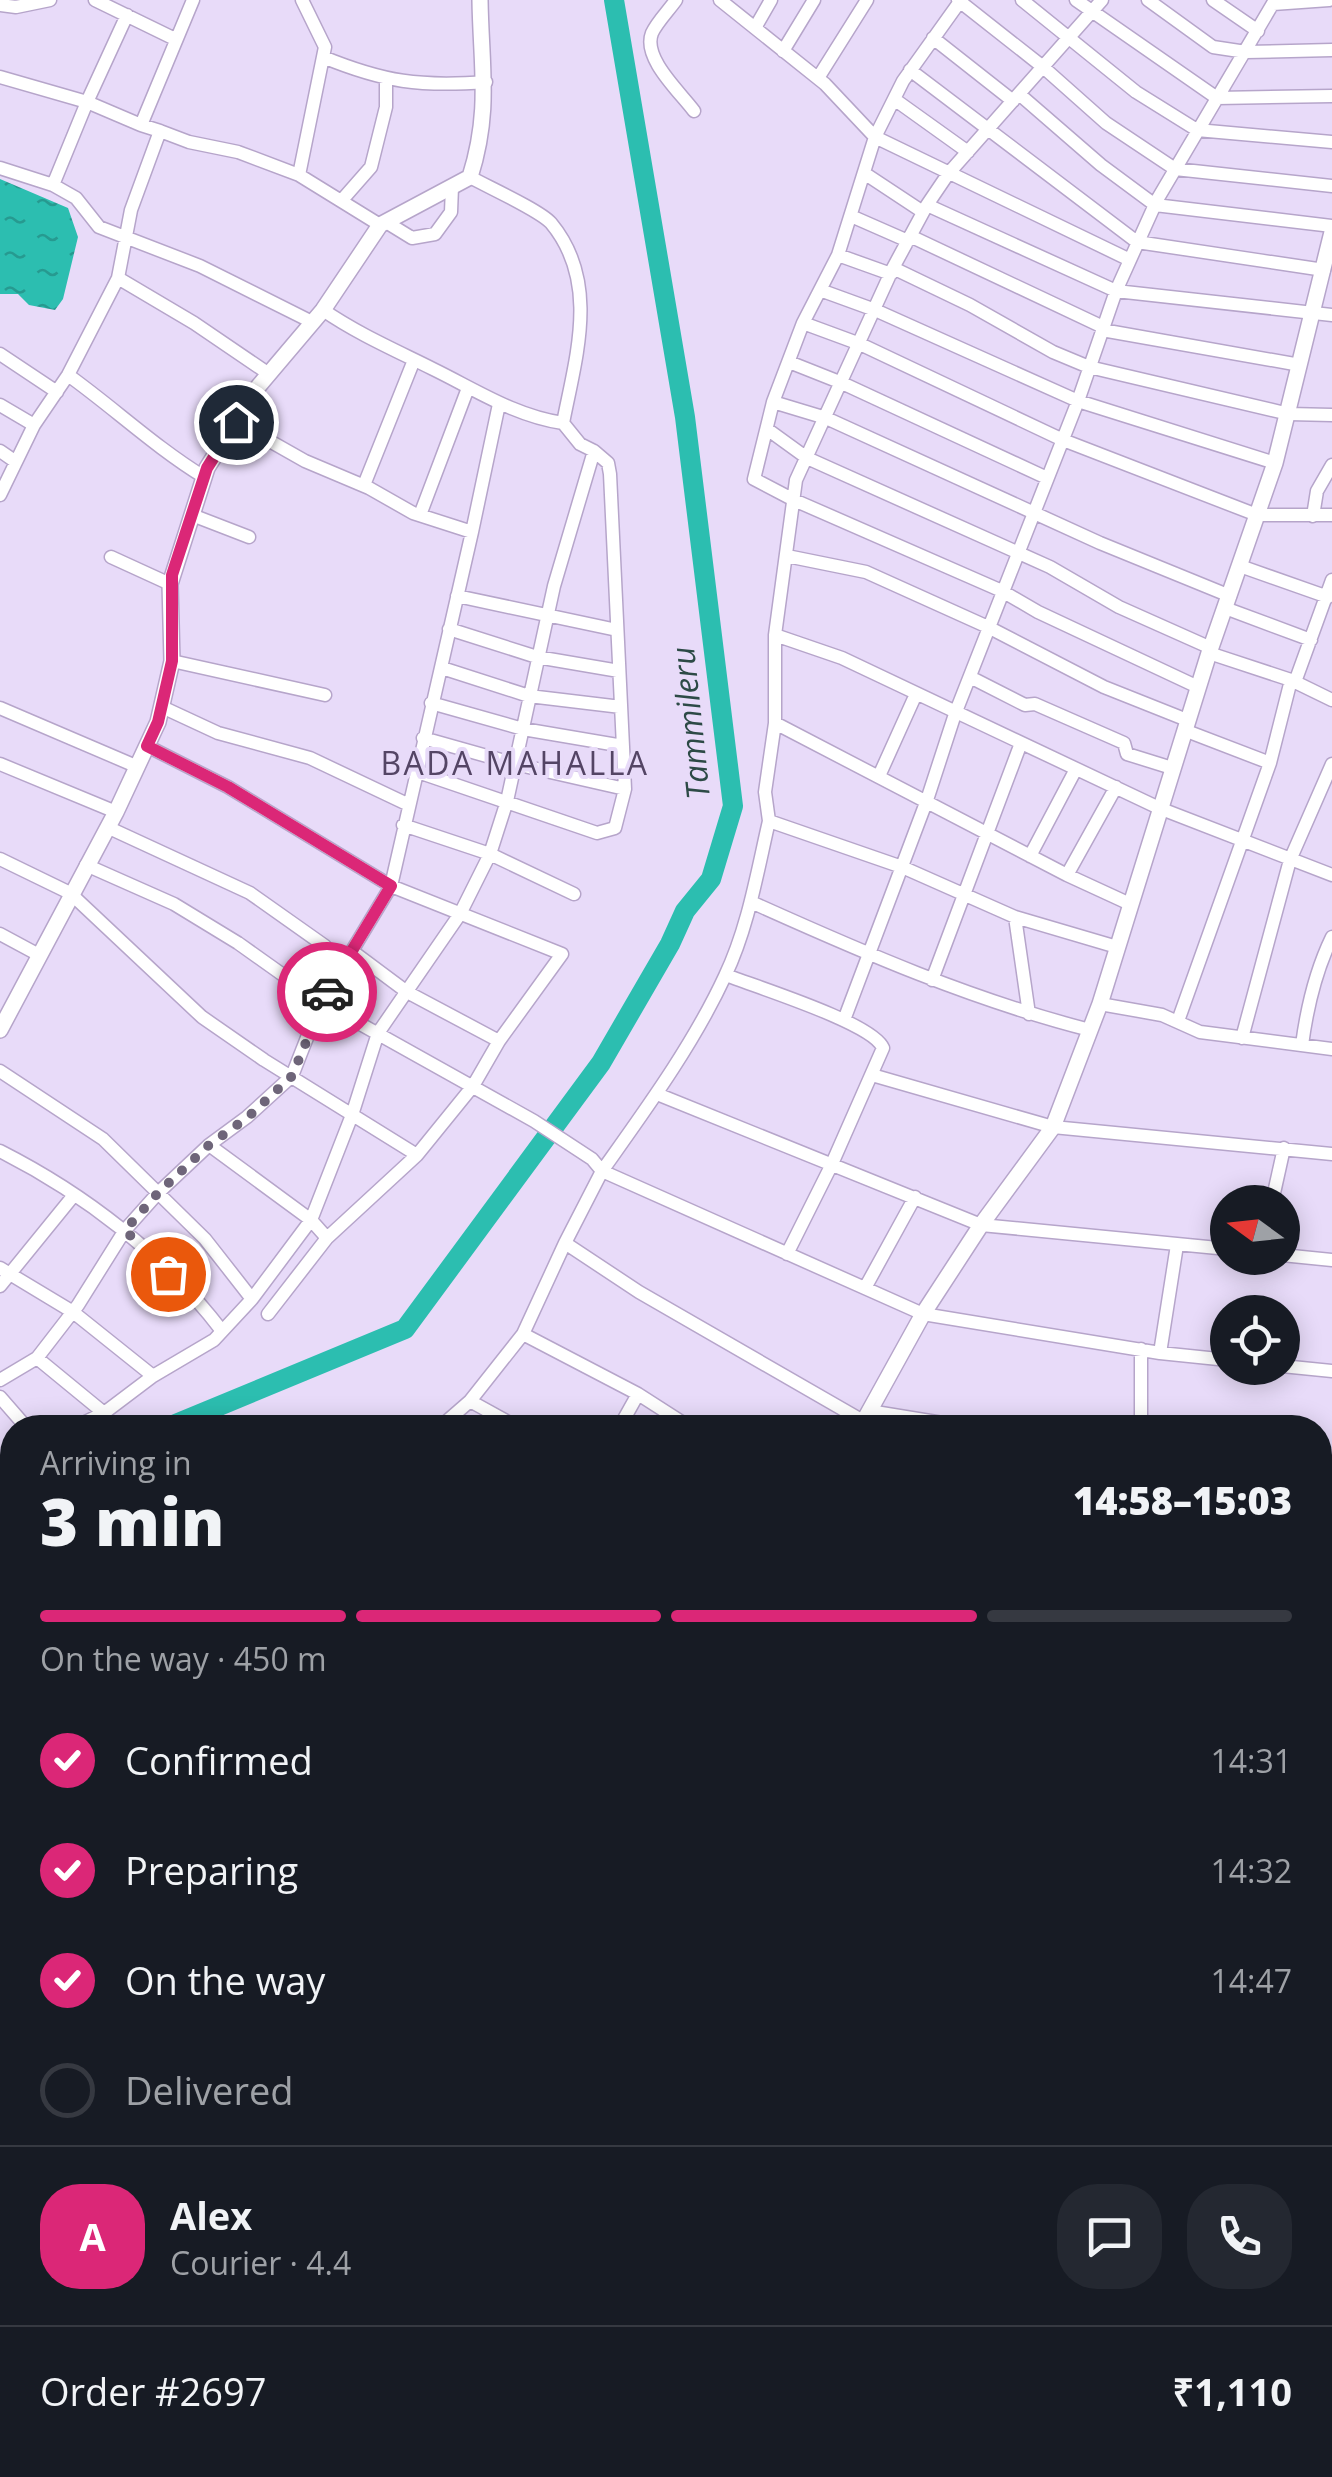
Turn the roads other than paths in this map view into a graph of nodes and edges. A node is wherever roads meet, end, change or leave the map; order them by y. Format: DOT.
graph roads {
  1 [pos="50,0"];
  2 [pos="95,0"];
  3 [pos="193,0"];
  4 [pos="302,0"];
  5 [pos="480,0"];
  6 [pos="676,0"];
  7 [pos="771,0"];
  8 [pos="814,0"];
  9 [pos="867,0"];
  10 [pos="960,0"];
  11 [pos="1022,0"];
  12 [pos="1076,0"];
  13 [pos="1102,0"];
  14 [pos="1148,0"];
  15 [pos="1213,0"];
  16 [pos="1329,0"];
  17 [pos="1274,2"];
  18 [pos="728,3"];
  19 [pos="0,6"];
  20 [pos="1090,13"];
  21 [pos="127,16"];
  22 [pos="754,28"];
  23 [pos="1258,31"];
  24 [pos="934,38"];
  25 [pos="1068,38"];
  26 [pos="175,39"];
  27 [pos="1332,50"];
  28 [pos="783,51"];
  29 [pos="1246,52"];
  30 [pos="323,58"];
  31 [pos="1044,67"];
  32 [pos="910,70"];
  33 [pos="0,76"];
  34 [pos="818,78"];
  35 [pos="386,80"];
  36 [pos="486,82"];
  37 [pos="1332,96"];
  38 [pos="1016,98"];
  39 [pos="1217,98"];
  40 [pos="894,99"];
  41 [pos="87,102"];
  42 [pos="694,110"];
  43 [pos="141,125"];
  44 [pos="989,128"];
  45 [pos="1198,130"];
  46 [pos="160,131"];
  47 [pos="875,137"];
  48 [pos="1332,142"];
  49 [pos="968,152"];
  50 [pos="0,168"];
  51 [pos="1175,168"];
  52 [pos="864,173"];
  53 [pos="948,174"];
  54 [pos="299,175"];
  55 [pos="470,178"];
  56 [pos="53,185"];
  57 [pos="1332,186"];
  58 [pos="452,187"];
  59 [pos="342,200"];
  60 [pos="1155,205"];
  61 [pos="925,208"];
  62 [pos="850,216"];
  63 [pos="383,223"];
  64 [pos="1332,229"];
  65 [pos="126,236"];
  66 [pos="909,238"];
  67 [pos="1137,242"];
  68 [pos="838,255"];
  69 [pos="1130,260"];
  70 [pos="1324,270"];
  71 [pos="892,271"];
  72 [pos="118,278"];
  73 [pos="820,290"];
  74 [pos="1116,291"];
  75 [pos="874,310"];
  76 [pos="317,316"];
  77 [pos="1312,316"];
  78 [pos="1332,316"];
  79 [pos="803,323"];
  80 [pos="1102,328"];
  81 [pos="860,344"];
  82 [pos="0,354"];
  83 [pos="414,360"];
  84 [pos="789,362"];
  85 [pos="1300,365"];
  86 [pos="1089,367"];
  87 [pos="68,374"];
  88 [pos="269,374"];
  89 [pos="842,383"];
  90 [pos="468,388"];
  91 [pos="57,392"];
  92 [pos="1078,401"];
  93 [pos="773,402"];
  94 [pos="499,404"];
  95 [pos="0,405"];
  96 [pos="1289,414"];
  97 [pos="1332,415"];
  98 [pos="826,418"];
  99 [pos="236,422"];
  100 [pos="563,423"];
  101 [pos="34,425"];
  102 [pos="766,429"];
  103 [pos="1063,440"];
  104 [pos="594,450"];
  105 [pos="0,451"];
  106 [pos="807,458"];
  107 [pos="16,462"];
  108 [pos="1275,463"];
  109 [pos="1332,465"];
  110 [pos="204,476"];
  111 [pos="1047,478"];
  112 [pos="364,486"];
  113 [pos="0,496"];
  114 [pos="794,500"];
  115 [pos="1033,512"];
  116 [pos="1257,514"];
  117 [pos="192,515"];
  118 [pos="420,516"];
  119 [pos="1313,516"];
  120 [pos="1332,516"];
  121 [pos="472,532"];
  122 [pos="249,537"];
  123 [pos="1017,553"];
  124 [pos="787,556"];
  125 [pos="111,557"];
  126 [pos="1240,566"];
  127 [pos="1332,580"];
  128 [pos="170,584"];
  129 [pos="1002,591"];
  130 [pos="457,596"];
  131 [pos="1328,597"];
  132 [pos="1228,602"];
  133 [pos="546,616"];
  134 [pos="988,627"];
  135 [pos="449,629"];
  136 [pos="617,630"];
  137 [pos="776,636"];
  138 [pos="1311,640"];
  139 [pos="1210,651"];
  140 [pos="537,657"];
  141 [pos="172,661"];
  142 [pos="442,668"];
  143 [pos="619,671"];
  144 [pos="970,677"];
  145 [pos="1293,681"];
  146 [pos="1198,688"];
  147 [pos="324,694"];
  148 [pos="916,694"];
  149 [pos="529,696"];
  150 [pos="1332,700"];
  151 [pos="431,703"];
  152 [pos="162,707"];
  153 [pos="621,707"];
  154 [pos="0,708"];
  155 [pos="955,714"];
  156 [pos="775,723"];
  157 [pos="1186,726"];
  158 [pos="522,728"];
  159 [pos="423,738"];
  160 [pos="1021,743"];
  161 [pos="147,746"];
  162 [pos="623,746"];
  163 [pos="1270,763"];
  164 [pos="0,764"];
  165 [pos="516,764"];
  166 [pos="1332,764"];
  167 [pos="138,767"];
  168 [pos="1172,768"];
  169 [pos="1076,769"];
  170 [pos="415,771"];
  171 [pos="880,776"];
  172 [pos="1116,787"];
  173 [pos="625,789"];
  174 [pos="927,800"];
  175 [pos="507,801"];
  176 [pos="407,804"];
  177 [pos="1160,808"];
  178 [pos="116,812"];
  179 [pos="769,821"];
  180 [pos="403,825"];
  181 [pos="107,827"];
  182 [pos="987,833"];
  183 [pos="1242,841"];
  184 [pos="490,854"];
  185 [pos="1030,856"];
  186 [pos="0,859"];
  187 [pos="1290,860"];
  188 [pos="86,865"];
  189 [pos="902,867"];
  190 [pos="1067,875"];
  191 [pos="1332,875"];
  192 [pos="391,886"];
  193 [pos="965,892"];
  194 [pos="70,893"];
  195 [pos="574,894"];
  196 [pos="750,902"];
  197 [pos="1130,904"];
  198 [pos="460,914"];
  199 [pos="1016,917"];
  200 [pos="0,934"];
  201 [pos="1332,937"];
  202 [pos="325,946"];
  203 [pos="1117,947"];
  204 [pos="352,951"];
  205 [pos="869,955"];
  206 [pos="39,956"];
  207 [pos="726,975"];
  208 [pos="932,980"];
  209 [pos="407,992"];
  210 [pos="321,1002"];
  211 [pos="1100,1004"];
  212 [pos="1029,1014"];
  213 [pos="844,1020"];
  214 [pos="1178,1021"];
  215 [pos="0,1030"];
  216 [pos="1090,1030"];
  217 [pos="378,1034"];
  218 [pos="1242,1038"];
  219 [pos="499,1040"];
  220 [pos="1302,1045"];
  221 [pos="1332,1049"];
  222 [pos="0,1071"];
  223 [pos="872,1075"];
  224 [pos="292,1076"];
  225 [pos="473,1086"];
  226 [pos="657,1094"];
  227 [pos="352,1115"];
  228 [pos="1052,1128"];
  229 [pos="209,1145"];
  230 [pos="1284,1148"];
  231 [pos="0,1151"];
  232 [pos="1332,1154"];
  233 [pos="417,1155"];
  234 [pos="831,1166"];
  235 [pos="602,1171"];
  236 [pos="1276,1185"];
  237 [pos="158,1193"];
  238 [pos="74,1195"];
  239 [pos="915,1198"];
  240 [pos="311,1220"];
  241 [pos="981,1225"];
  242 [pos="125,1230"];
  243 [pos="327,1238"];
  244 [pos="565,1242"];
  245 [pos="1177,1246"];
  246 [pos="1210,1249"];
  247 [pos="787,1254"];
  248 [pos="1300,1256"];
  249 [pos="1332,1260"];
  250 [pos="5,1270"];
  251 [pos="0,1286"];
  252 [pos="866,1288"];
  253 [pos="252,1299"];
  254 [pos="73,1312"];
  255 [pos="268,1314"];
  256 [pos="924,1314"];
  257 [pos="222,1331"];
  258 [pos="523,1334"];
  259 [pos="1141,1350"];
  260 [pos="1160,1353"];
  261 [pos="38,1358"];
  262 [pos="1210,1358"];
  263 [pos="1300,1368"];
  264 [pos="1332,1371"];
  265 [pos="153,1376"];
  266 [pos="0,1380"];
  267 [pos="638,1394"];
  268 [pos="470,1401"];
  269 [pos="104,1413"];
  270 [pos="100,1415"];
  271 [pos="454,1415"];
  272 [pos="493,1415"];
  273 [pos="626,1415"];
  274 [pos="671,1415"];
  275 [pos="855,1415"];
  276 [pos="867,1415"];
  277 [pos="1141,1415"];
  1 -- 19 [label="street"];
  2 -- 21 [label="street"];
  3 -- 26 [label="street"];
  4 -- 30 [label="street"];
  5 -- 36 [label="main road"];
  6 -- 42 [label="street"];
  7 -- 22 [label="street"];
  8 -- 28 [label="street"];
  9 -- 34 [label="street"];
  10 -- 24 [label="street"];
  10 -- 31 [label="street"];
  11 -- 25 [label="street"];
  12 -- 20 [label="street"];
  13 -- 20 [label="street"];
  14 -- 29 [label="street"];
  15 -- 23 [label="street"];
  16 -- 17 [label="street"];
  17 -- 23 [label="street"];
  18 -- 22 [label="street"];
  20 -- 25 [label="street"];
  20 -- 39 [label="street"];
  21 -- 26 [label="street"];
  21 -- 41 [label="street"];
  22 -- 28 [label="street"];
  23 -- 29 [label="street"];
  24 -- 32 [label="street"];
  24 -- 38 [label="street"];
  25 -- 31 [label="street"];
  25 -- 45 [label="street"];
  26 -- 43 [label="street"];
  27 -- 29 [label="street"];
  28 -- 34 [label="street"];
  29 -- 39 [label="street"];
  30 -- 35 [label="street"];
  30 -- 54 [label="street"];
  31 -- 38 [label="street"];
  31 -- 51 [label="street"];
  32 -- 40 [label="street"];
  32 -- 44 [label="street"];
  33 -- 41 [label="street"];
  34 -- 47 [label="street"];
  35 -- 36 [label="street"];
  35 -- 59 [label="street"];
  36 -- 55 [label="main road"];
  37 -- 39 [label="street"];
  38 -- 44 [label="street"];
  38 -- 60 [label="street"];
  39 -- 45 [label="street"];
  40 -- 47 [label="street"];
  40 -- 49 [label="street"];
  41 -- 43 [label="street"];
  41 -- 56 [label="street"];
  43 -- 46 [label="street"];
  44 -- 49 [label="street"];
  44 -- 67 [label="street"];
  45 -- 48 [label="street"];
  45 -- 51 [label="street"];
  46 -- 54 [label="street"];
  46 -- 65 [label="street"];
  47 -- 52 [label="street"];
  47 -- 53 [label="street"];
  49 -- 53 [label="street"];
  50 -- 56 [label="street"];
  51 -- 57 [label="street"];
  51 -- 60 [label="street"];
  52 -- 61 [label="street"];
  52 -- 62 [label="street"];
  53 -- 61 [label="street"];
  53 -- 69 [label="street"];
  54 -- 59 [label="street"];
  55 -- 58 [label="main road"];
  55 -- 100 [label="street"];
  56 -- 65 [label="street"];
  58 -- 63 [label="main road"];
  58 -- 63 [label="street"];
  59 -- 63 [label="street"];
  60 -- 64 [label="street"];
  60 -- 67 [label="street"];
  61 -- 66 [label="street"];
  61 -- 74 [label="street"];
  62 -- 66 [label="street"];
  62 -- 68 [label="street"];
  63 -- 76 [label="main road"];
  64 -- 70 [label="main road"];
  65 -- 72 [label="street"];
  65 -- 76 [label="street"];
  66 -- 71 [label="street"];
  66 -- 80 [label="street"];
  67 -- 69 [label="street"];
  67 -- 70 [label="street"];
  68 -- 71 [label="street"];
  68 -- 73 [label="street"];
  69 -- 74 [label="street"];
  70 -- 77 [label="main road"];
  71 -- 75 [label="street"];
  71 -- 86 [label="street"];
  72 -- 87 [label="street"];
  72 -- 88 [label="street"];
  73 -- 75 [label="street"];
  73 -- 79 [label="street"];
  74 -- 77 [label="street"];
  74 -- 80 [label="street"];
  75 -- 81 [label="street"];
  75 -- 92 [label="street"];
  76 -- 83 [label="street"];
  76 -- 88 [label="main road"];
  77 -- 78 [label="street"];
  77 -- 85 [label="main road"];
  79 -- 81 [label="street"];
  79 -- 84 [label="street"];
  80 -- 85 [label="street"];
  80 -- 86 [label="street"];
  81 -- 89 [label="street"];
  81 -- 103 [label="street"];
  82 -- 91 [label="street"];
  83 -- 90 [label="street"];
  83 -- 112 [label="street"];
  84 -- 89 [label="street"];
  84 -- 93 [label="street"];
  85 -- 96 [label="main road"];
  86 -- 92 [label="street"];
  86 -- 96 [label="street"];
  87 -- 91 [label="street"];
  87 -- 110 [label="street"];
  88 -- 99 [label="main road"];
  89 -- 98 [label="street"];
  89 -- 111 [label="street"];
  90 -- 94 [label="street"];
  90 -- 118 [label="street"];
  91 -- 101 [label="street"];
  92 -- 103 [label="street"];
  92 -- 108 [label="street"];
  93 -- 98 [label="street"];
  93 -- 102 [label="street"];
  94 -- 100 [label="street"];
  94 -- 121 [label="street"];
  95 -- 101 [label="street"];
  96 -- 97 [label="street"];
  96 -- 108 [label="main road"];
  98 -- 106 [label="street"];
  98 -- 115 [label="street"];
  99 -- 110 [label="main road"];
  99 -- 112 [label="street"];
  100 -- 104 [label="street"];
  101 -- 107 [label="street"];
  102 -- 106 [label="street"];
  102 -- 114 [label="street"];
  103 -- 111 [label="street"];
  103 -- 116 [label="street"];
  104 -- 133 [label="street"];
  104 -- 136 [label="street"];
  105 -- 107 [label="street"];
  106 -- 114 [label="street"];
  106 -- 123 [label="street"];
  107 -- 113 [label="street"];
  108 -- 116 [label="main road"];
  109 -- 119 [label="street"];
  110 -- 117 [label="main road"];
  111 -- 115 [label="street"];
  112 -- 118 [label="street"];
  114 -- 124 [label="street"];
  114 -- 129 [label="street"];
  115 -- 123 [label="street"];
  115 -- 132 [label="street"];
  116 -- 119 [label="street"];
  116 -- 126 [label="main road"];
  117 -- 122 [label="street"];
  117 -- 128 [label="main road"];
  118 -- 121 [label="street"];
  119 -- 120 [label="street"];
  121 -- 130 [label="street"];
  123 -- 129 [label="street"];
  123 -- 139 [label="street"];
  124 -- 134 [label="street"];
  124 -- 137 [label="street"];
  125 -- 128 [label="street"];
  126 -- 131 [label="street"];
  126 -- 132 [label="main road"];
  127 -- 131 [label="street"];
  128 -- 141 [label="main road"];
  129 -- 134 [label="street"];
  129 -- 146 [label="street"];
  130 -- 133 [label="street"];
  130 -- 135 [label="street"];
  131 -- 138 [label="street"];
  132 -- 138 [label="street"];
  132 -- 139 [label="main road"];
  133 -- 136 [label="street"];
  133 -- 140 [label="street"];
  134 -- 144 [label="street"];
  134 -- 157 [label="street"];
  135 -- 140 [label="street"];
  135 -- 142 [label="street"];
  136 -- 143 [label="street"];
  137 -- 148 [label="street"];
  137 -- 156 [label="street"];
  138 -- 145 [label="street"];
  139 -- 145 [label="street"];
  139 -- 146 [label="main road"];
  140 -- 143 [label="street"];
  140 -- 149 [label="street"];
  141 -- 147 [label="street"];
  141 -- 152 [label="main road"];
  142 -- 149 [label="street"];
  142 -- 151 [label="street"];
  143 -- 153 [label="street"];
  144 -- 155 [label="street"];
  144 -- 168 [label="street"];
  145 -- 150 [label="street"];
  145 -- 163 [label="street"];
  146 -- 157 [label="main road"];
  148 -- 155 [label="street"];
  148 -- 171 [label="street"];
  149 -- 153 [label="street"];
  149 -- 158 [label="street"];
  151 -- 158 [label="street"];
  151 -- 159 [label="street"];
  152 -- 161 [label="main road"];
  152 -- 176 [label="street"];
  153 -- 162 [label="street"];
  154 -- 167 [label="street"];
  155 -- 160 [label="street"];
  155 -- 174 [label="street"];
  156 -- 171 [label="street"];
  156 -- 179 [label="street"];
  157 -- 163 [label="street"];
  157 -- 168 [label="main road"];
  158 -- 162 [label="street"];
  158 -- 165 [label="street"];
  159 -- 165 [label="street"];
  159 -- 170 [label="street"];
  160 -- 169 [label="street"];
  160 -- 182 [label="street"];
  161 -- 167 [label="main road"];
  161 -- 192 [label="street"];
  162 -- 173 [label="street"];
  163 -- 183 [label="street"];
  164 -- 178 [label="street"];
  165 -- 173 [label="street"];
  165 -- 175 [label="street"];
  166 -- 187 [label="street"];
  167 -- 178 [label="main road"];
  168 -- 177 [label="main road"];
  169 -- 172 [label="street"];
  169 -- 185 [label="street"];
  170 -- 175 [label="street"];
  170 -- 176 [label="street"];
  171 -- 174 [label="street"];
  172 -- 177 [label="street"];
  172 -- 190 [label="street"];
  173 -- 175 [label="street"];
  174 -- 182 [label="street"];
  174 -- 189 [label="street"];
  175 -- 184 [label="street"];
  176 -- 180 [label="street"];
  177 -- 183 [label="street"];
  177 -- 197 [label="main road"];
  178 -- 181 [label="main road"];
  179 -- 189 [label="street"];
  179 -- 196 [label="street"];
  180 -- 184 [label="street"];
  180 -- 192 [label="street"];
  181 -- 188 [label="main road"];
  181 -- 202 [label="street"];
  182 -- 185 [label="street"];
  182 -- 193 [label="street"];
  183 -- 187 [label="street"];
  183 -- 214 [label="street"];
  184 -- 195 [label="street"];
  184 -- 198 [label="street"];
  185 -- 190 [label="street"];
  186 -- 194 [label="street"];
  187 -- 191 [label="street"];
  187 -- 218 [label="street"];
  188 -- 194 [label="main road"];
  188 -- 210 [label="street"];
  189 -- 193 [label="street"];
  189 -- 205 [label="street"];
  190 -- 197 [label="street"];
  192 -- 198 [label="street"];
  192 -- 204 [label="street"];
  193 -- 199 [label="street"];
  193 -- 208 [label="street"];
  194 -- 206 [label="main road"];
  194 -- 224 [label="street"];
  196 -- 205 [label="street"];
  196 -- 207 [label="street"];
  197 -- 203 [label="main road"];
  198 -- 209 [label="street"];
  198 -- 219 [label="street"];
  199 -- 203 [label="street"];
  199 -- 212 [label="street"];
  200 -- 206 [label="street"];
  201 -- 220 [label="street"];
  203 -- 211 [label="main road"];
  204 -- 209 [label="street"];
  204 -- 210 [label="street"];
  205 -- 208 [label="street"];
  205 -- 213 [label="street"];
  206 -- 215 [label="main road"];
  207 -- 213 [label="street"];
  207 -- 226 [label="street"];
  208 -- 212 [label="street"];
  209 -- 217 [label="street"];
  209 -- 219 [label="street"];
  210 -- 217 [label="street"];
  210 -- 224 [label="street"];
  211 -- 214 [label="street"];
  211 -- 216 [label="main road"];
  212 -- 216 [label="street"];
  213 -- 223 [label="street"];
  214 -- 218 [label="street"];
  216 -- 228 [label="main road"];
  217 -- 225 [label="street"];
  217 -- 227 [label="street"];
  218 -- 220 [label="street"];
  219 -- 225 [label="street"];
  220 -- 221 [label="street"];
  222 -- 237 [label="street"];
  223 -- 228 [label="street"];
  223 -- 234 [label="street"];
  224 -- 227 [label="street"];
  224 -- 229 [label="street"];
  225 -- 233 [label="street"];
  225 -- 235 [label="street"];
  226 -- 234 [label="street"];
  226 -- 235 [label="street"];
  227 -- 233 [label="street"];
  227 -- 240 [label="street"];
  228 -- 230 [label="street"];
  228 -- 241 [label="main road"];
  229 -- 237 [label="street"];
  229 -- 240 [label="street"];
  230 -- 232 [label="street"];
  230 -- 236 [label="street"];
  231 -- 238 [label="street"];
  233 -- 243 [label="street"];
  234 -- 239 [label="street"];
  234 -- 247 [label="street"];
  235 -- 244 [label="street"];
  235 -- 247 [label="street"];
  237 -- 242 [label="street"];
  237 -- 253 [label="street"];
  238 -- 242 [label="street"];
  238 -- 250 [label="street"];
  239 -- 241 [label="street"];
  239 -- 252 [label="street"];
  240 -- 243 [label="street"];
  240 -- 253 [label="street"];
  241 -- 245 [label="street"];
  241 -- 256 [label="main road"];
  242 -- 254 [label="street"];
  242 -- 257 [label="street"];
  243 -- 255 [label="street"];
  244 -- 258 [label="street"];
  244 -- 275 [label="street"];
  245 -- 246 [label="street"];
  245 -- 260 [label="street"];
  247 -- 252 [label="street"];
  248 -- 249 [label="street"];
  250 -- 251 [label="street"];
  250 -- 254 [label="street"];
  252 -- 256 [label="street"];
  253 -- 257 [label="street"];
  254 -- 261 [label="street"];
  254 -- 265 [label="street"];
  256 -- 259 [label="street"];
  256 -- 276 [label="main road"];
  257 -- 265 [label="street"];
  258 -- 267 [label="street"];
  258 -- 268 [label="street"];
  259 -- 260 [label="street"];
  259 -- 277 [label="street"];
  260 -- 262 [label="street"];
  261 -- 266 [label="street"];
  261 -- 269 [label="street"];
  263 -- 264 [label="street"];
  265 -- 269 [label="street"];
  267 -- 273 [label="street"];
  267 -- 274 [label="street"];
  268 -- 271 [label="street"];
  268 -- 272 [label="street"];
  269 -- 270 [label="street"];
}
